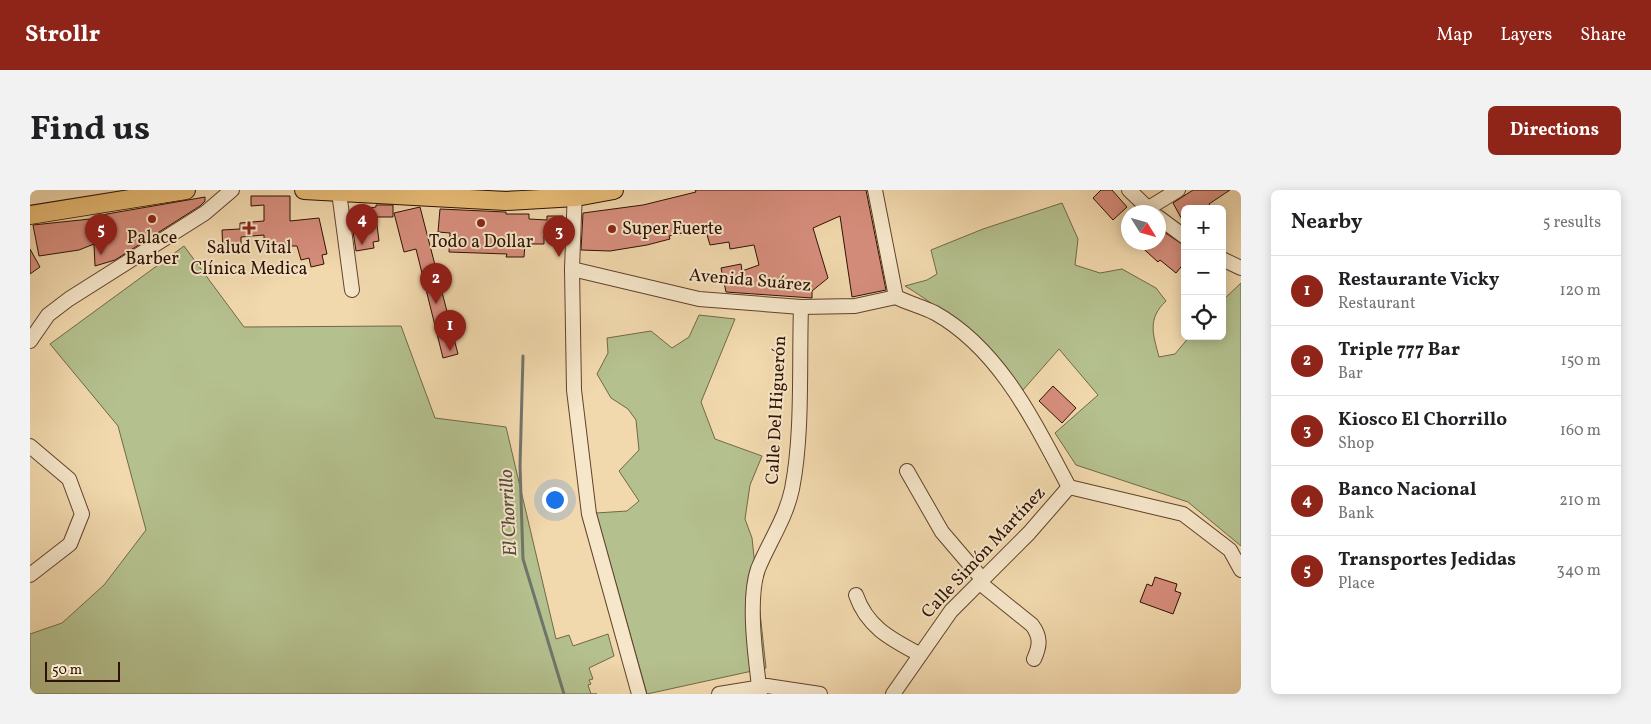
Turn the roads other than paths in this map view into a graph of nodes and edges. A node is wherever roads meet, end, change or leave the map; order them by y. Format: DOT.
graph roads {
  1 [pos="186,190"];
  2 [pos="232,190"];
  3 [pos="304,190"];
  4 [pos="614,190"];
  5 [pos="875,190"];
  6 [pos="1129,190"];
  7 [pos="1178,190"];
  8 [pos="338,192"];
  9 [pos="576,194"];
  10 [pos="1144,205"];
  11 [pos="1158,205"];
  12 [pos="30,215"];
  13 [pos="1166,223"];
  14 [pos="1181,234"];
  15 [pos="1226,261"];
  16 [pos="1241,268"];
  17 [pos="572,269"];
  18 [pos="352,290"];
  19 [pos="896,297"];
  20 [pos="801,307"];
  21 [pos="30,340"];
  22 [pos="30,446"];
  23 [pos="907,471"];
  24 [pos="1070,487"];
  25 [pos="1241,570"];
  26 [pos="30,574"];
  27 [pos="982,581"];
  28 [pos="856,595"];
  29 [pos="919,654"];
  30 [pos="1034,659"];
  31 [pos="759,691"];
  32 [pos="639,694"];
  33 [pos="719,694"];
  34 [pos="820,694"];
  35 [pos="893,694"];
  1 -- 12 [label="main road"];
  2 -- 21 [label="street"];
  3 -- 8 [label="main road"];
  4 -- 9 [label="main road"];
  5 -- 19 [label="street"];
  6 -- 10 [label="street"];
  7 -- 11 [label="street"];
  8 -- 9 [label="main road"];
  8 -- 18 [label="street"];
  9 -- 17 [label="street"];
  13 -- 14 [label="street"];
  15 -- 16 [label="street"];
  17 -- 20 [label="street, Avenida Suárez"];
  17 -- 32 [label="street"];
  19 -- 20 [label="street, Avenida Suárez"];
  19 -- 24 [label="street"];
  20 -- 31 [label="street, Calle Del Higuerón"];
  22 -- 26 [label="street"];
  23 -- 27 [label="street"];
  24 -- 25 [label="street"];
  24 -- 27 [label="street, Calle Simón Martínez"];
  27 -- 29 [label="street, Calle Simón Martínez"];
  27 -- 30 [label="street"];
  28 -- 29 [label="street"];
  29 -- 35 [label="street, Calle Simón Martínez"];
  31 -- 33 [label="street"];
  31 -- 34 [label="street"];
}
